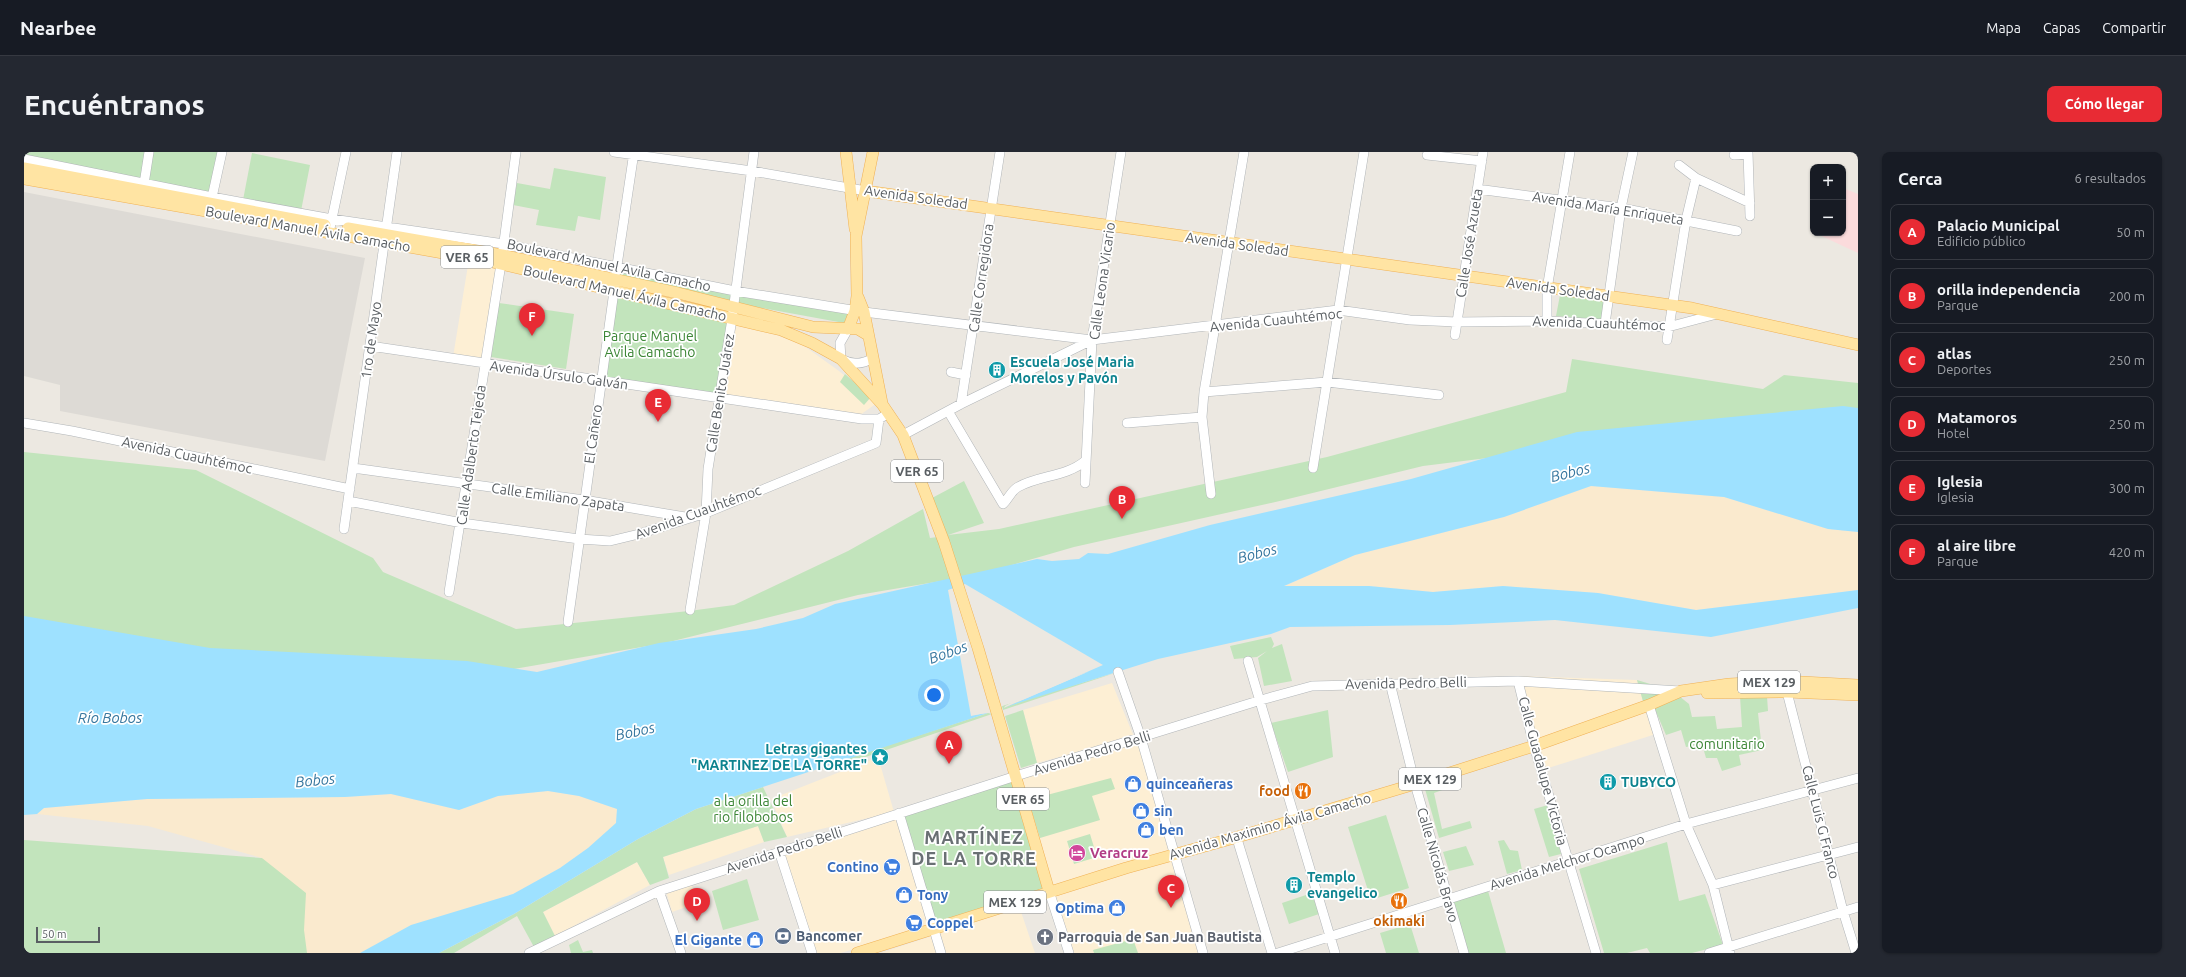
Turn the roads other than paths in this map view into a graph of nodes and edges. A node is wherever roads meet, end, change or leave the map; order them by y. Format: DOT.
graph roads {
  1 [pos="149,152"];
  2 [pos="222,152"];
  3 [pos="346,152"];
  4 [pos="397,152"];
  5 [pos="516,152"];
  6 [pos="614,152"];
  7 [pos="754,152"];
  8 [pos="846,152"];
  9 [pos="873,152"];
  10 [pos="1000,152"];
  11 [pos="1121,152"];
  12 [pos="1244,152"];
  13 [pos="1364,152"];
  14 [pos="1570,152"];
  15 [pos="1633,152"];
  16 [pos="634,153"];
  17 [pos="1748,153"];
  18 [pos="1427,155"];
  19 [pos="1734,155"];
  20 [pos="1482,156"];
  21 [pos="24,159"];
  22 [pos="1679,165"];
  23 [pos="24,168"];
  24 [pos="752,171"];
  25 [pos="1696,178"];
  26 [pos="24,179"];
  27 [pos="145,187"];
  28 [pos="849,188"];
  29 [pos="1478,189"];
  30 [pos="866,190"];
  31 [pos="1561,200"];
  32 [pos="148,201"];
  33 [pos="1750,203"];
  34 [pos="211,204"];
  35 [pos="991,207"];
  36 [pos="1621,208"];
  37 [pos="1750,216"];
  38 [pos="1686,220"];
  39 [pos="331,226"];
  40 [pos="1110,226"];
  41 [pos="1737,231"];
  42 [pos="385,235"];
  43 [pos="856,236"];
  44 [pos="1230,243"];
  45 [pos="502,254"];
  46 [pos="1348,258"];
  47 [pos="617,267"];
  48 [pos="1465,276"];
  49 [pos="615,284"];
  50 [pos="1547,289"];
  51 [pos="735,291"];
  52 [pos="1609,297"];
  53 [pos="1671,306"];
  54 [pos="1338,310"];
  55 [pos="860,311"];
  56 [pos="732,313"];
  57 [pos="1718,313"];
  58 [pos="1547,321"];
  59 [pos="1457,322"];
  60 [pos="1605,324"];
  61 [pos="974,326"];
  62 [pos="1216,326"];
  63 [pos="1668,327"];
  64 [pos="848,329"];
  65 [pos="1455,334"];
  66 [pos="868,335"];
  67 [pos="1092,340"];
  68 [pos="1667,340"];
  69 [pos="1858,345"];
  70 [pos="370,346"];
  71 [pos="873,358"];
  72 [pos="841,359"];
  73 [pos="484,364"];
  74 [pos="951,372"];
  75 [pos="966,374"];
  76 [pos="601,381"];
  77 [pos="1327,382"];
  78 [pos="1204,392"];
  79 [pos="1439,395"];
  80 [pos="719,398"];
  81 [pos="882,404"];
  82 [pos="961,404"];
  83 [pos="948,411"];
  84 [pos="884,416"];
  85 [pos="1202,417"];
  86 [pos="24,423"];
  87 [pos="1127,423"];
  88 [pos="903,435"];
  89 [pos="1085,461"];
  90 [pos="353,468"];
  91 [pos="1312,468"];
  92 [pos="1085,483"];
  93 [pos="467,485"];
  94 [pos="350,489"];
  95 [pos="1211,494"];
  96 [pos="348,500"];
  97 [pos="584,500"];
  98 [pos="706,512"];
  99 [pos="691,518"];
  100 [pos="462,523"];
  101 [pos="344,529"];
  102 [pos="579,539"];
  103 [pos="449,592"];
  104 [pos="690,610"];
  105 [pos="568,622"];
  106 [pos="1248,661"];
  107 [pos="1118,672"];
  108 [pos="1518,681"];
  109 [pos="1390,683"];
  110 [pos="1858,685"];
  111 [pos="1681,692"];
  112 [pos="1787,692"];
  113 [pos="1858,695"];
  114 [pos="1261,700"];
  115 [pos="1649,705"];
  116 [pos="1141,738"];
  117 [pos="1534,746"];
  118 [pos="1016,776"];
  119 [pos="1858,778"];
  120 [pos="1415,784"];
  121 [pos="1813,791"];
  122 [pos="899,813"];
  123 [pos="1295,820"];
  124 [pos="1686,824"];
  125 [pos="1234,838"];
  126 [pos="1858,847"];
  127 [pos="779,851"];
  128 [pos="1174,853"];
  129 [pos="1830,854"];
  130 [pos="1568,862"];
  131 [pos="1713,885"];
  132 [pos="1050,891"];
  133 [pos="659,892"];
  134 [pos="1448,899"];
  135 [pos="1858,907"];
  136 [pos="1843,911"];
  137 [pos="934,928"];
  138 [pos="1329,936"];
  139 [pos="544,949"];
  140 [pos="1728,950"];
  141 [pos="529,953"];
  142 [pos="680,953"];
  143 [pos="812,953"];
  144 [pos="857,953"];
  145 [pos="941,953"];
  146 [pos="1069,953"];
  147 [pos="1203,953"];
  148 [pos="1272,953"];
  149 [pos="1278,953"];
  150 [pos="1335,953"];
  151 [pos="1464,953"];
  152 [pos="1596,953"];
  153 [pos="1709,953"];
  154 [pos="1856,953"];
  1 -- 27 [label="street"];
  2 -- 34 [label="street"];
  3 -- 39 [label="street"];
  4 -- 42 [label="street, 1ro de Mayo"];
  5 -- 45 [label="street, Calle Adalberto Tejeda"];
  6 -- 16 [label="street, Avenida Soledad"];
  7 -- 24 [label="street, Calle Benito Juárez"];
  8 -- 28 [label="main road"];
  9 -- 30 [label="main road"];
  10 -- 35 [label="street, Calle Corregidora"];
  11 -- 40 [label="street, Calle Leona Vicario"];
  12 -- 44 [label="street"];
  13 -- 46 [label="street"];
  14 -- 31 [label="street"];
  15 -- 36 [label="street"];
  16 -- 24 [label="street, Avenida Soledad"];
  16 -- 47 [label="street, El Cañero"];
  17 -- 19 [label="street"];
  17 -- 33 [label="street"];
  18 -- 20 [label="street"];
  20 -- 29 [label="street, Calle José Azueta"];
  21 -- 27 [label="street"];
  22 -- 25 [label="street"];
  23 -- 27 [label="main road, Boulevard Manuel Ávila Camacho / VER 65"];
  24 -- 28 [label="street, Avenida Soledad"];
  24 -- 51 [label="street, Calle Benito Juárez"];
  25 -- 33 [label="street"];
  25 -- 38 [label="street"];
  26 -- 32 [label="main road, Boulevard Manuel Ávila Camacho / VER 65"];
  27 -- 32 [label="street"];
  27 -- 34 [label="main road, Boulevard Manuel Ávila Camacho / VER 65"];
  28 -- 30 [label="street, Avenida Soledad"];
  28 -- 43 [label="main road"];
  29 -- 31 [label="street, Avenida María Enriqueta"];
  29 -- 48 [label="street, Calle José Azueta"];
  30 -- 35 [label="main road, Avenida Soledad"];
  30 -- 43 [label="main road"];
  31 -- 36 [label="street, Avenida María Enriqueta"];
  31 -- 50 [label="street"];
  32 -- 34 [label="main road, Boulevard Manuel Ávila Camacho / VER 65"];
  33 -- 37 [label="street"];
  34 -- 39 [label="main road, Boulevard Manuel Ávila Camacho / VER 65"];
  35 -- 40 [label="main road, Avenida Soledad"];
  35 -- 61 [label="street, Calle Corregidora"];
  36 -- 38 [label="street, Avenida María Enriqueta"];
  36 -- 52 [label="street"];
  38 -- 41 [label="street, Avenida María Enriqueta"];
  38 -- 53 [label="street"];
  39 -- 42 [label="main road, Boulevard Manuel Ávila Camacho / VER 65"];
  40 -- 44 [label="main road, Avenida Soledad"];
  40 -- 67 [label="street, Calle Leona Vicario"];
  42 -- 45 [label="main road, Boulevard Manuel Ávila Camacho / VER 65"];
  42 -- 70 [label="street, 1ro de Mayo"];
  43 -- 55 [label="main road"];
  44 -- 46 [label="main road, Avenida Soledad"];
  44 -- 62 [label="street"];
  45 -- 47 [label="street, Boulevard Manuel Avila Camacho"];
  45 -- 49 [label="main road, Boulevard Manuel Ávila Camacho / VER 65"];
  45 -- 73 [label="street, Calle Adalberto Tejeda"];
  46 -- 48 [label="main road, Avenida Soledad"];
  46 -- 54 [label="street"];
  47 -- 49 [label="street, El Cañero"];
  47 -- 51 [label="street, Boulevard Manuel Avila Camacho"];
  48 -- 50 [label="main road, Avenida Soledad"];
  48 -- 59 [label="street, Calle José Azueta"];
  49 -- 56 [label="main road, Boulevard Manuel Ávila Camacho / VER 65"];
  49 -- 76 [label="street, El Cañero"];
  50 -- 52 [label="main road, Avenida Soledad"];
  50 -- 58 [label="street"];
  51 -- 55 [label="street, Boulevard Manuel Avila Camacho"];
  51 -- 56 [label="street, Calle Benito Juárez"];
  52 -- 53 [label="main road, Avenida Soledad"];
  52 -- 60 [label="street"];
  53 -- 57 [label="main road, Avenida Soledad"];
  53 -- 63 [label="street"];
  54 -- 59 [label="street, Avenida Cuauhtémoc"];
  54 -- 62 [label="street, Avenida Cuauhtémoc"];
  54 -- 77 [label="street"];
  55 -- 61 [label="street, Boulevard Manuel Avila Camacho"];
  55 -- 64 [label="main road"];
  55 -- 66 [label="main road"];
  56 -- 64 [label="main road, Boulevard Manuel Ávila Camacho / VER 65"];
  56 -- 72 [label="main road, Boulevard Manuel Ávila Camacho / VER 65"];
  56 -- 80 [label="street, Calle Benito Juárez"];
  57 -- 63 [label="street, Avenida Cuauhtémoc"];
  57 -- 69 [label="main road, Avenida Soledad"];
  58 -- 59 [label="street, Avenida Cuauhtémoc"];
  58 -- 60 [label="street, Avenida Cuauhtémoc"];
  59 -- 65 [label="street, Calle José Azueta"];
  60 -- 63 [label="street, Avenida Cuauhtémoc"];
  61 -- 67 [label="street, Boulevard Manuel Avila Camacho"];
  61 -- 75 [label="street, Calle Corregidora"];
  62 -- 67 [label="street, Avenida Cuauhtémoc"];
  62 -- 78 [label="street"];
  63 -- 68 [label="street"];
  64 -- 66 [label="main road, Boulevard Manuel Ávila Camacho / VER 65"];
  64 -- 72 [label="street"];
  66 -- 71 [label="main road"];
  67 -- 82 [label="street, Avenida Cuauhtémoc"];
  67 -- 89 [label="street, Calle Leona Vicario"];
  70 -- 73 [label="street, Avenida Úrsulo Galván"];
  70 -- 90 [label="street, 1ro de Mayo"];
  71 -- 72 [label="street"];
  71 -- 81 [label="main road"];
  72 -- 81 [label="main road, Boulevard Manuel Ávila Camacho / VER 65"];
  73 -- 76 [label="street, Avenida Úrsulo Galván"];
  73 -- 93 [label="street, Calle Adalberto Tejeda"];
  74 -- 75 [label="street"];
  75 -- 82 [label="street, Calle Corregidora"];
  76 -- 80 [label="street, Avenida Úrsulo Galván"];
  76 -- 97 [label="street, El Cañero"];
  77 -- 78 [label="street"];
  77 -- 79 [label="street"];
  77 -- 91 [label="street"];
  78 -- 85 [label="street"];
  80 -- 84 [label="street, Avenida Úrsulo Galván"];
  80 -- 98 [label="street, Calle Benito Juárez"];
  81 -- 84 [label="main road, Boulevard Manuel Ávila Camacho / VER 65"];
  82 -- 83 [label="street, Avenida Cuauhtémoc"];
  83 -- 88 [label="street, Avenida Cuauhtémoc"];
  83 -- 89 [label="street"];
  84 -- 88 [label="main road, Boulevard Manuel Ávila Camacho / VER 65"];
  84 -- 98 [label="street, Avenida Cuauhtémoc"];
  85 -- 87 [label="street"];
  85 -- 95 [label="street"];
  86 -- 94 [label="street, Avenida Cuauhtémoc"];
  88 -- 118 [label="main road, Boulevard Manuel Ávila Camacho / VER 65"];
  89 -- 92 [label="street, Calle Leona Vicario"];
  90 -- 93 [label="street, Calle Emiliano Zapata"];
  90 -- 94 [label="street, 1ro de Mayo"];
  93 -- 97 [label="street, Calle Emiliano Zapata"];
  93 -- 100 [label="street, Calle Adalberto Tejeda"];
  94 -- 96 [label="street, 1ro de Mayo"];
  96 -- 100 [label="street, Avenida Cuauhtémoc"];
  96 -- 101 [label="street, 1ro de Mayo"];
  97 -- 99 [label="street, Calle Emiliano Zapata"];
  97 -- 102 [label="street, El Cañero"];
  98 -- 99 [label="street, Avenida Cuauhtémoc"];
  98 -- 104 [label="street, Calle Benito Juárez"];
  99 -- 102 [label="street, Avenida Cuauhtémoc"];
  100 -- 102 [label="street, Avenida Cuauhtémoc"];
  100 -- 103 [label="street, Calle Adalberto Tejeda"];
  102 -- 105 [label="street, El Cañero"];
  106 -- 114 [label="street"];
  107 -- 116 [label="street"];
  108 -- 109 [label="street, Avenida Pedro Belli"];
  108 -- 111 [label="street, Avenida Pedro Belli"];
  108 -- 117 [label="street, Calle Guadalupe Victoria"];
  109 -- 114 [label="street, Avenida Pedro Belli"];
  109 -- 120 [label="street, Calle Nicolás Bravo"];
  110 -- 111 [label="main road, Avenida Maximino Ávila Camacho / MEX 129"];
  111 -- 112 [label="main road, Avenida Maximino Ávila Camacho / MEX 129"];
  111 -- 115 [label="main road, Avenida Maximino Ávila Camacho / MEX 129"];
  112 -- 113 [label="main road, Avenida Maximino Ávila Camacho / MEX 129"];
  112 -- 121 [label="street, Calle Luis G Franco"];
  114 -- 116 [label="street, Avenida Pedro Belli"];
  114 -- 123 [label="street"];
  115 -- 117 [label="main road, Avenida Maximino Ávila Camacho / MEX 129"];
  115 -- 124 [label="street"];
  116 -- 118 [label="street, Avenida Pedro Belli"];
  116 -- 128 [label="street"];
  117 -- 120 [label="main road, Avenida Maximino Ávila Camacho / MEX 129"];
  117 -- 130 [label="street, Calle Guadalupe Victoria"];
  118 -- 122 [label="street, Avenida Pedro Belli"];
  118 -- 132 [label="main road, VER 65"];
  119 -- 121 [label="street, Avenida Melchor Ocampo"];
  120 -- 123 [label="main road, Avenida Maximino Ávila Camacho / MEX 129"];
  120 -- 134 [label="street, Calle Nicolás Bravo"];
  121 -- 124 [label="street, Avenida Melchor Ocampo"];
  121 -- 129 [label="street, Calle Luis G Franco"];
  122 -- 127 [label="street, Avenida Pedro Belli"];
  122 -- 137 [label="street"];
  123 -- 125 [label="main road, Avenida Maximino Ávila Camacho / MEX 129"];
  123 -- 138 [label="street"];
  124 -- 130 [label="street, Avenida Melchor Ocampo"];
  124 -- 131 [label="street"];
  125 -- 128 [label="main road, Avenida Maximino Ávila Camacho / MEX 129"];
  125 -- 148 [label="street"];
  126 -- 129 [label="street"];
  127 -- 133 [label="street, Avenida Pedro Belli"];
  127 -- 143 [label="street"];
  128 -- 132 [label="main road, Avenida Maximino Ávila Camacho / MEX 129"];
  128 -- 147 [label="street"];
  129 -- 131 [label="street"];
  129 -- 136 [label="street, Calle Luis G Franco"];
  130 -- 134 [label="street, Avenida Melchor Ocampo"];
  130 -- 152 [label="street, Calle Guadalupe Victoria"];
  131 -- 140 [label="street"];
  132 -- 137 [label="main road, Avenida Maximino Ávila Camacho / MEX 129"];
  132 -- 146 [label="street"];
  133 -- 139 [label="street, Avenida Pedro Belli"];
  133 -- 142 [label="street"];
  134 -- 138 [label="street, Avenida Melchor Ocampo"];
  134 -- 151 [label="street, Calle Nicolás Bravo"];
  135 -- 136 [label="street"];
  136 -- 140 [label="street"];
  136 -- 154 [label="street, Calle Luis G Franco"];
  137 -- 144 [label="main road, Avenida Maximino Ávila Camacho / MEX 129"];
  137 -- 145 [label="street"];
  138 -- 149 [label="street, Avenida Melchor Ocampo"];
  138 -- 150 [label="street"];
  139 -- 141 [label="street, Avenida Pedro Belli"];
  140 -- 153 [label="street"];
}
